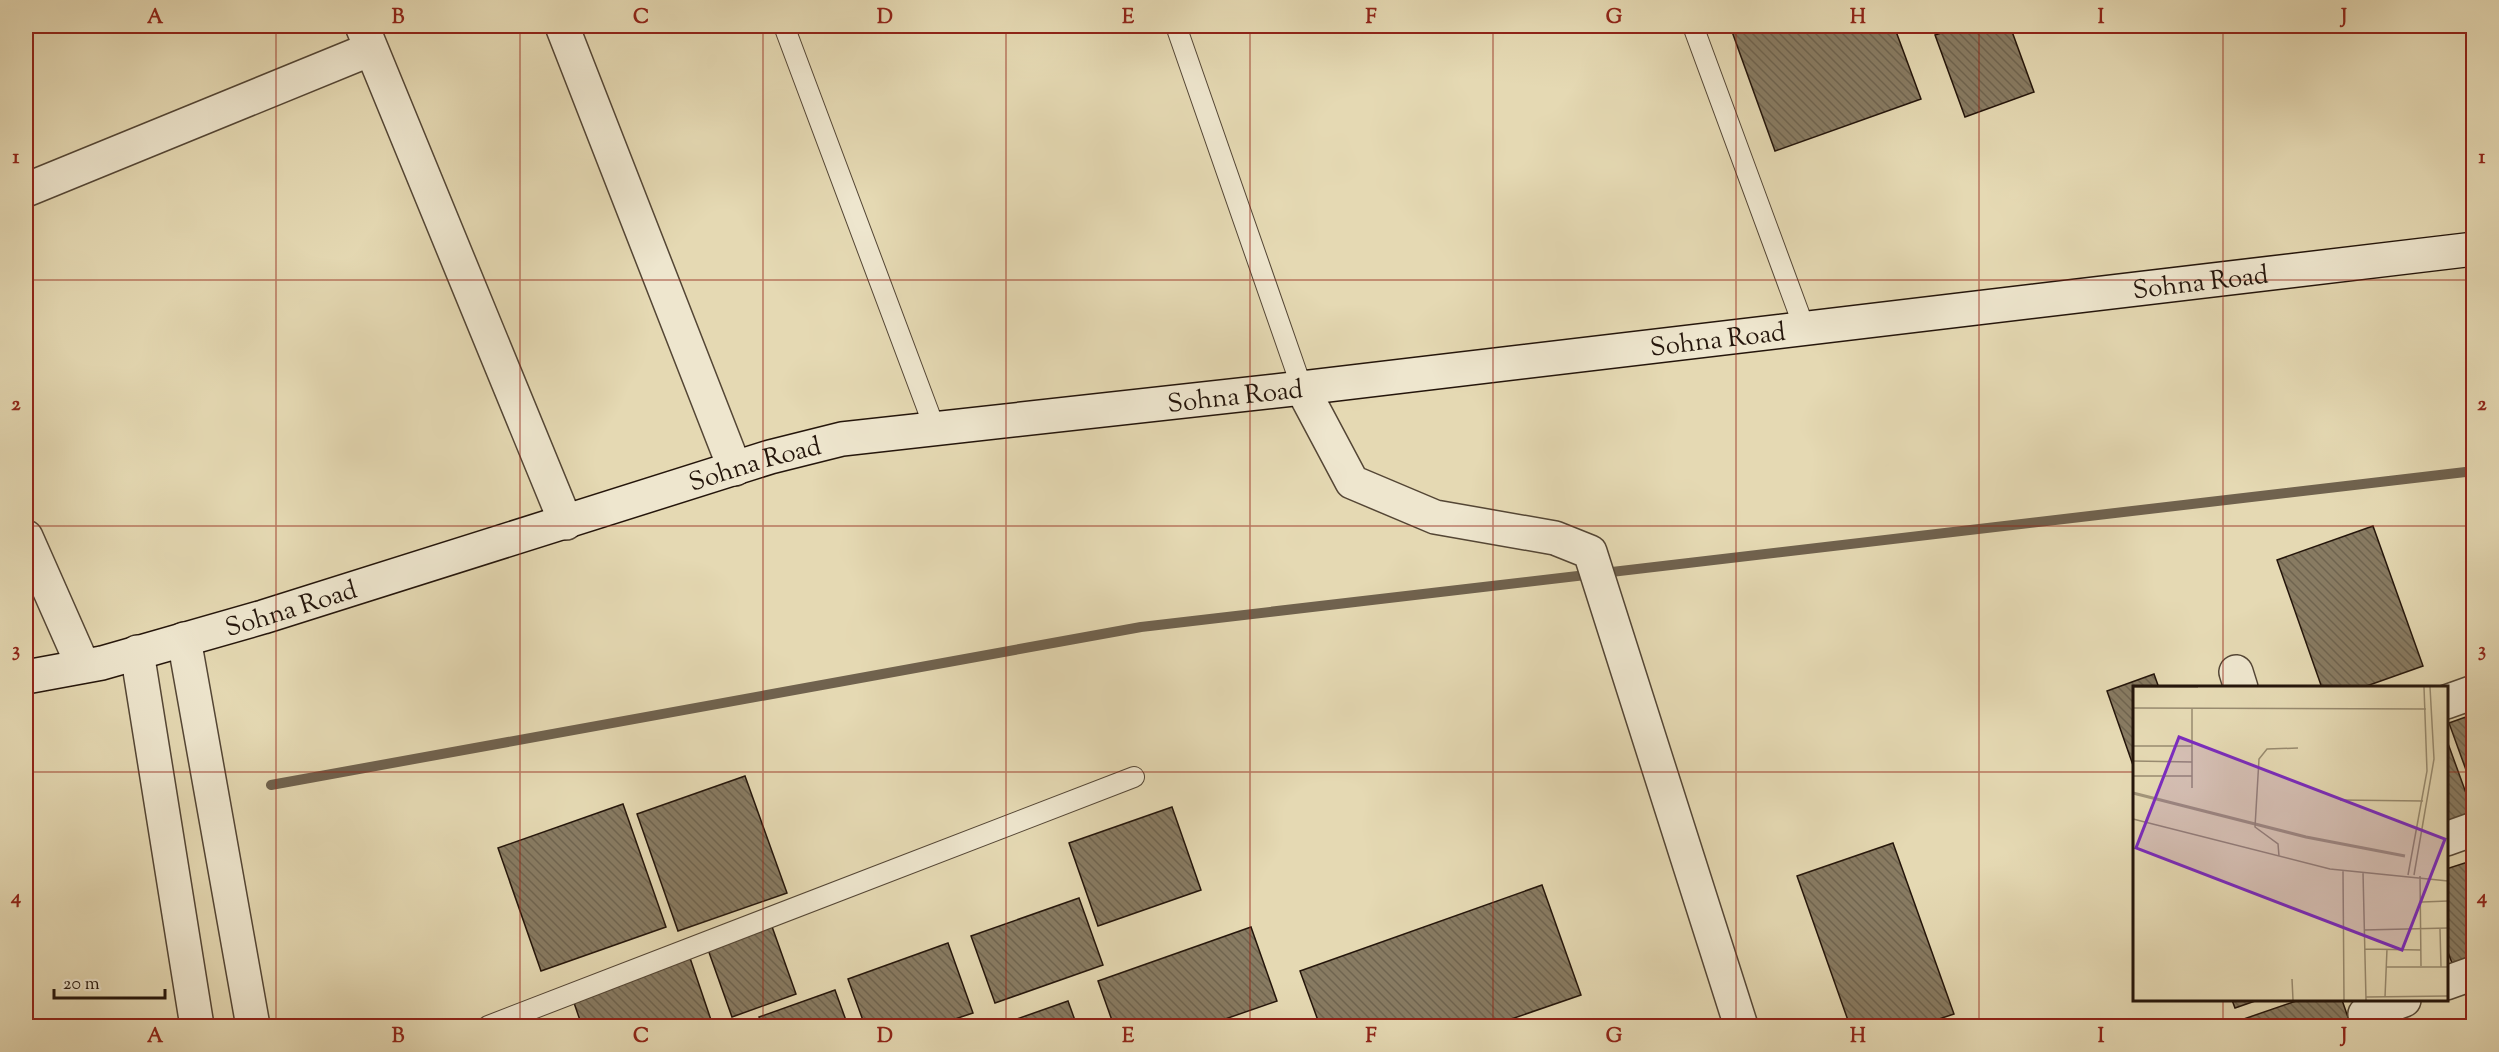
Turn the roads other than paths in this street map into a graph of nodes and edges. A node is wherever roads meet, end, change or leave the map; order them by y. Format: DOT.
graph roads {
  1 [pos="562,26"];
  2 [pos="784,26"];
  3 [pos="1176,26"];
  4 [pos="1693,26"];
  5 [pos="366,37"];
  6 [pos="26,190"];
  7 [pos="2474,249"];
  8 [pos="1804,327"];
  9 [pos="1302,387"];
  10 [pos="935,429"];
  11 [pos="735,469"];
  12 [pos="566,523"];
  13 [pos="26,537"];
  14 [pos="184,639"];
  15 [pos="137,652"];
  16 [pos="83,666"];
  17 [pos="26,677"];
  18 [pos="2474,692"];
  19 [pos="2448,701"];
  20 [pos="205,755"];
  21 [pos="154,765"];
  22 [pos="1134,777"];
  23 [pos="2474,830"];
  24 [pos="2448,838"];
  25 [pos="2474,973"];
  26 [pos="2448,982"];
  27 [pos="2398,1001"];
  28 [pos="2365,1013"];
  29 [pos="197,1026"];
  30 [pos="253,1026"];
  31 [pos="488,1026"];
  32 [pos="1741,1026"];
  1 -- 11 [label="street"];
  2 -- 10 [label="lane"];
  3 -- 9 [label="lane"];
  4 -- 8 [label="lane"];
  5 -- 6 [label="street"];
  5 -- 12 [label="street"];
  7 -- 8 [label="street, Sohna Road"];
  8 -- 9 [label="street, Sohna Road"];
  9 -- 10 [label="street, Sohna Road"];
  9 -- 32 [label="street"];
  10 -- 11 [label="street, Sohna Road"];
  11 -- 12 [label="street, Sohna Road"];
  12 -- 14 [label="street, Sohna Road"];
  13 -- 16 [label="street"];
  14 -- 15 [label="street, Sohna Road"];
  14 -- 20 [label="street"];
  15 -- 16 [label="street, Sohna Road"];
  15 -- 21 [label="street"];
  16 -- 17 [label="street, Sohna Road"];
  18 -- 19 [label="street"];
  20 -- 21 [label="street"];
  20 -- 30 [label="street"];
  21 -- 29 [label="street"];
  22 -- 31 [label="lane"];
  23 -- 24 [label="street"];
  25 -- 26 [label="street"];
  27 -- 28 [label="street"];
}
